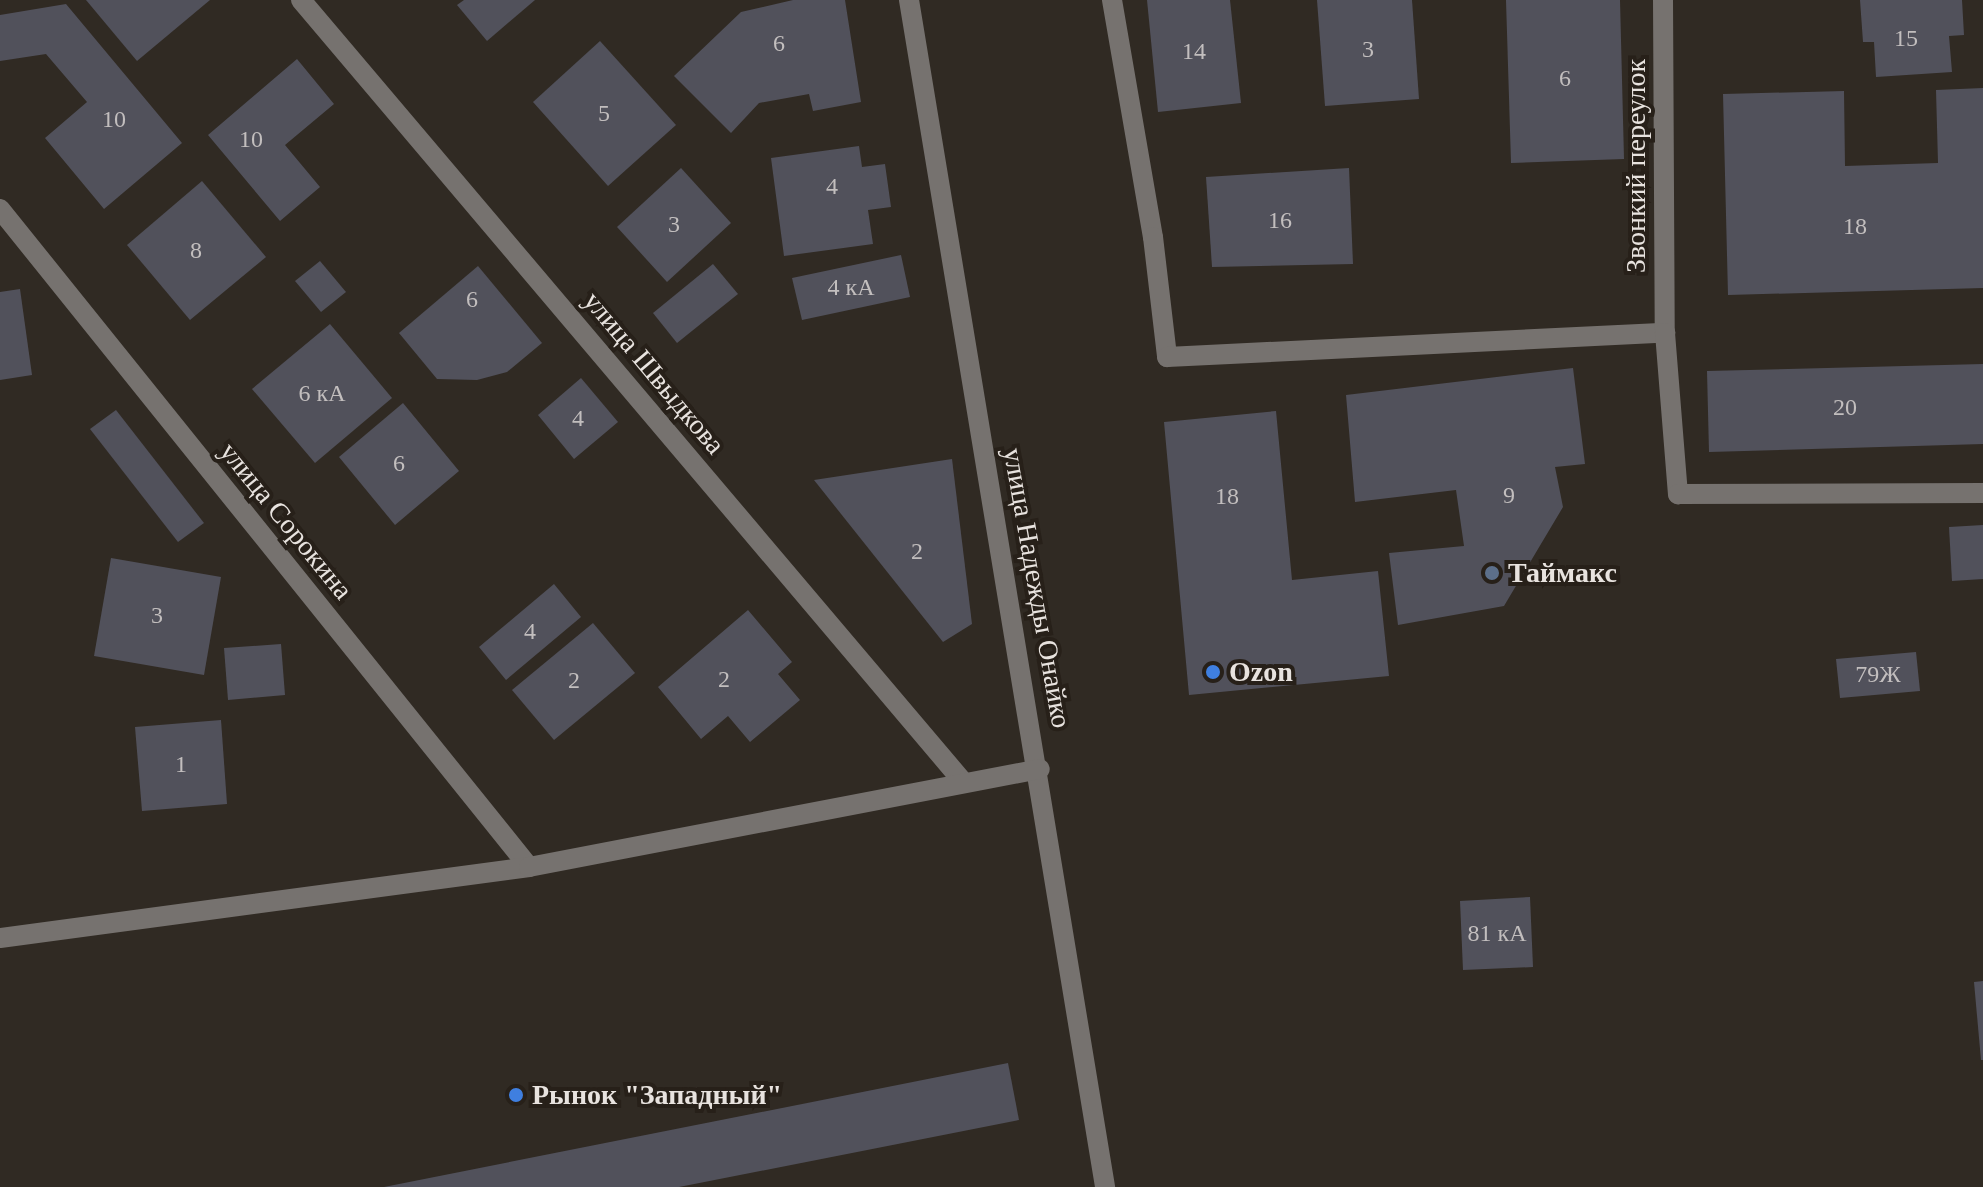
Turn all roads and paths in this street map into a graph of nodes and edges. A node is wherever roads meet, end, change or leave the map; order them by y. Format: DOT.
graph roads {
  1 [pos="301,0"];
  2 [pos="909,0"];
  3 [pos="1112,0"];
  4 [pos="1663,0"];
  5 [pos="0,209"];
  6 [pos="1665,333"];
  7 [pos="1983,493"];
  8 [pos="1040,769"];
  9 [pos="964,783"];
  10 [pos="529,867"];
  11 [pos="0,938"];
  12 [pos="1105,1187"];
  1 -- 9 [label="street, улица Швыдкова"];
  2 -- 8 [label="street, улица Надежды Онайко"];
  3 -- 6 [label="street"];
  4 -- 6 [label="street, Звонкий переулок"];
  5 -- 10 [label="street, улица Сорокина"];
  6 -- 7 [label="street, Звонкий переулок"];
  8 -- 9 [label="street"];
  8 -- 12 [label="street, улица Надежды Онайко"];
  9 -- 10 [label="street"];
  10 -- 11 [label="street"];
}
